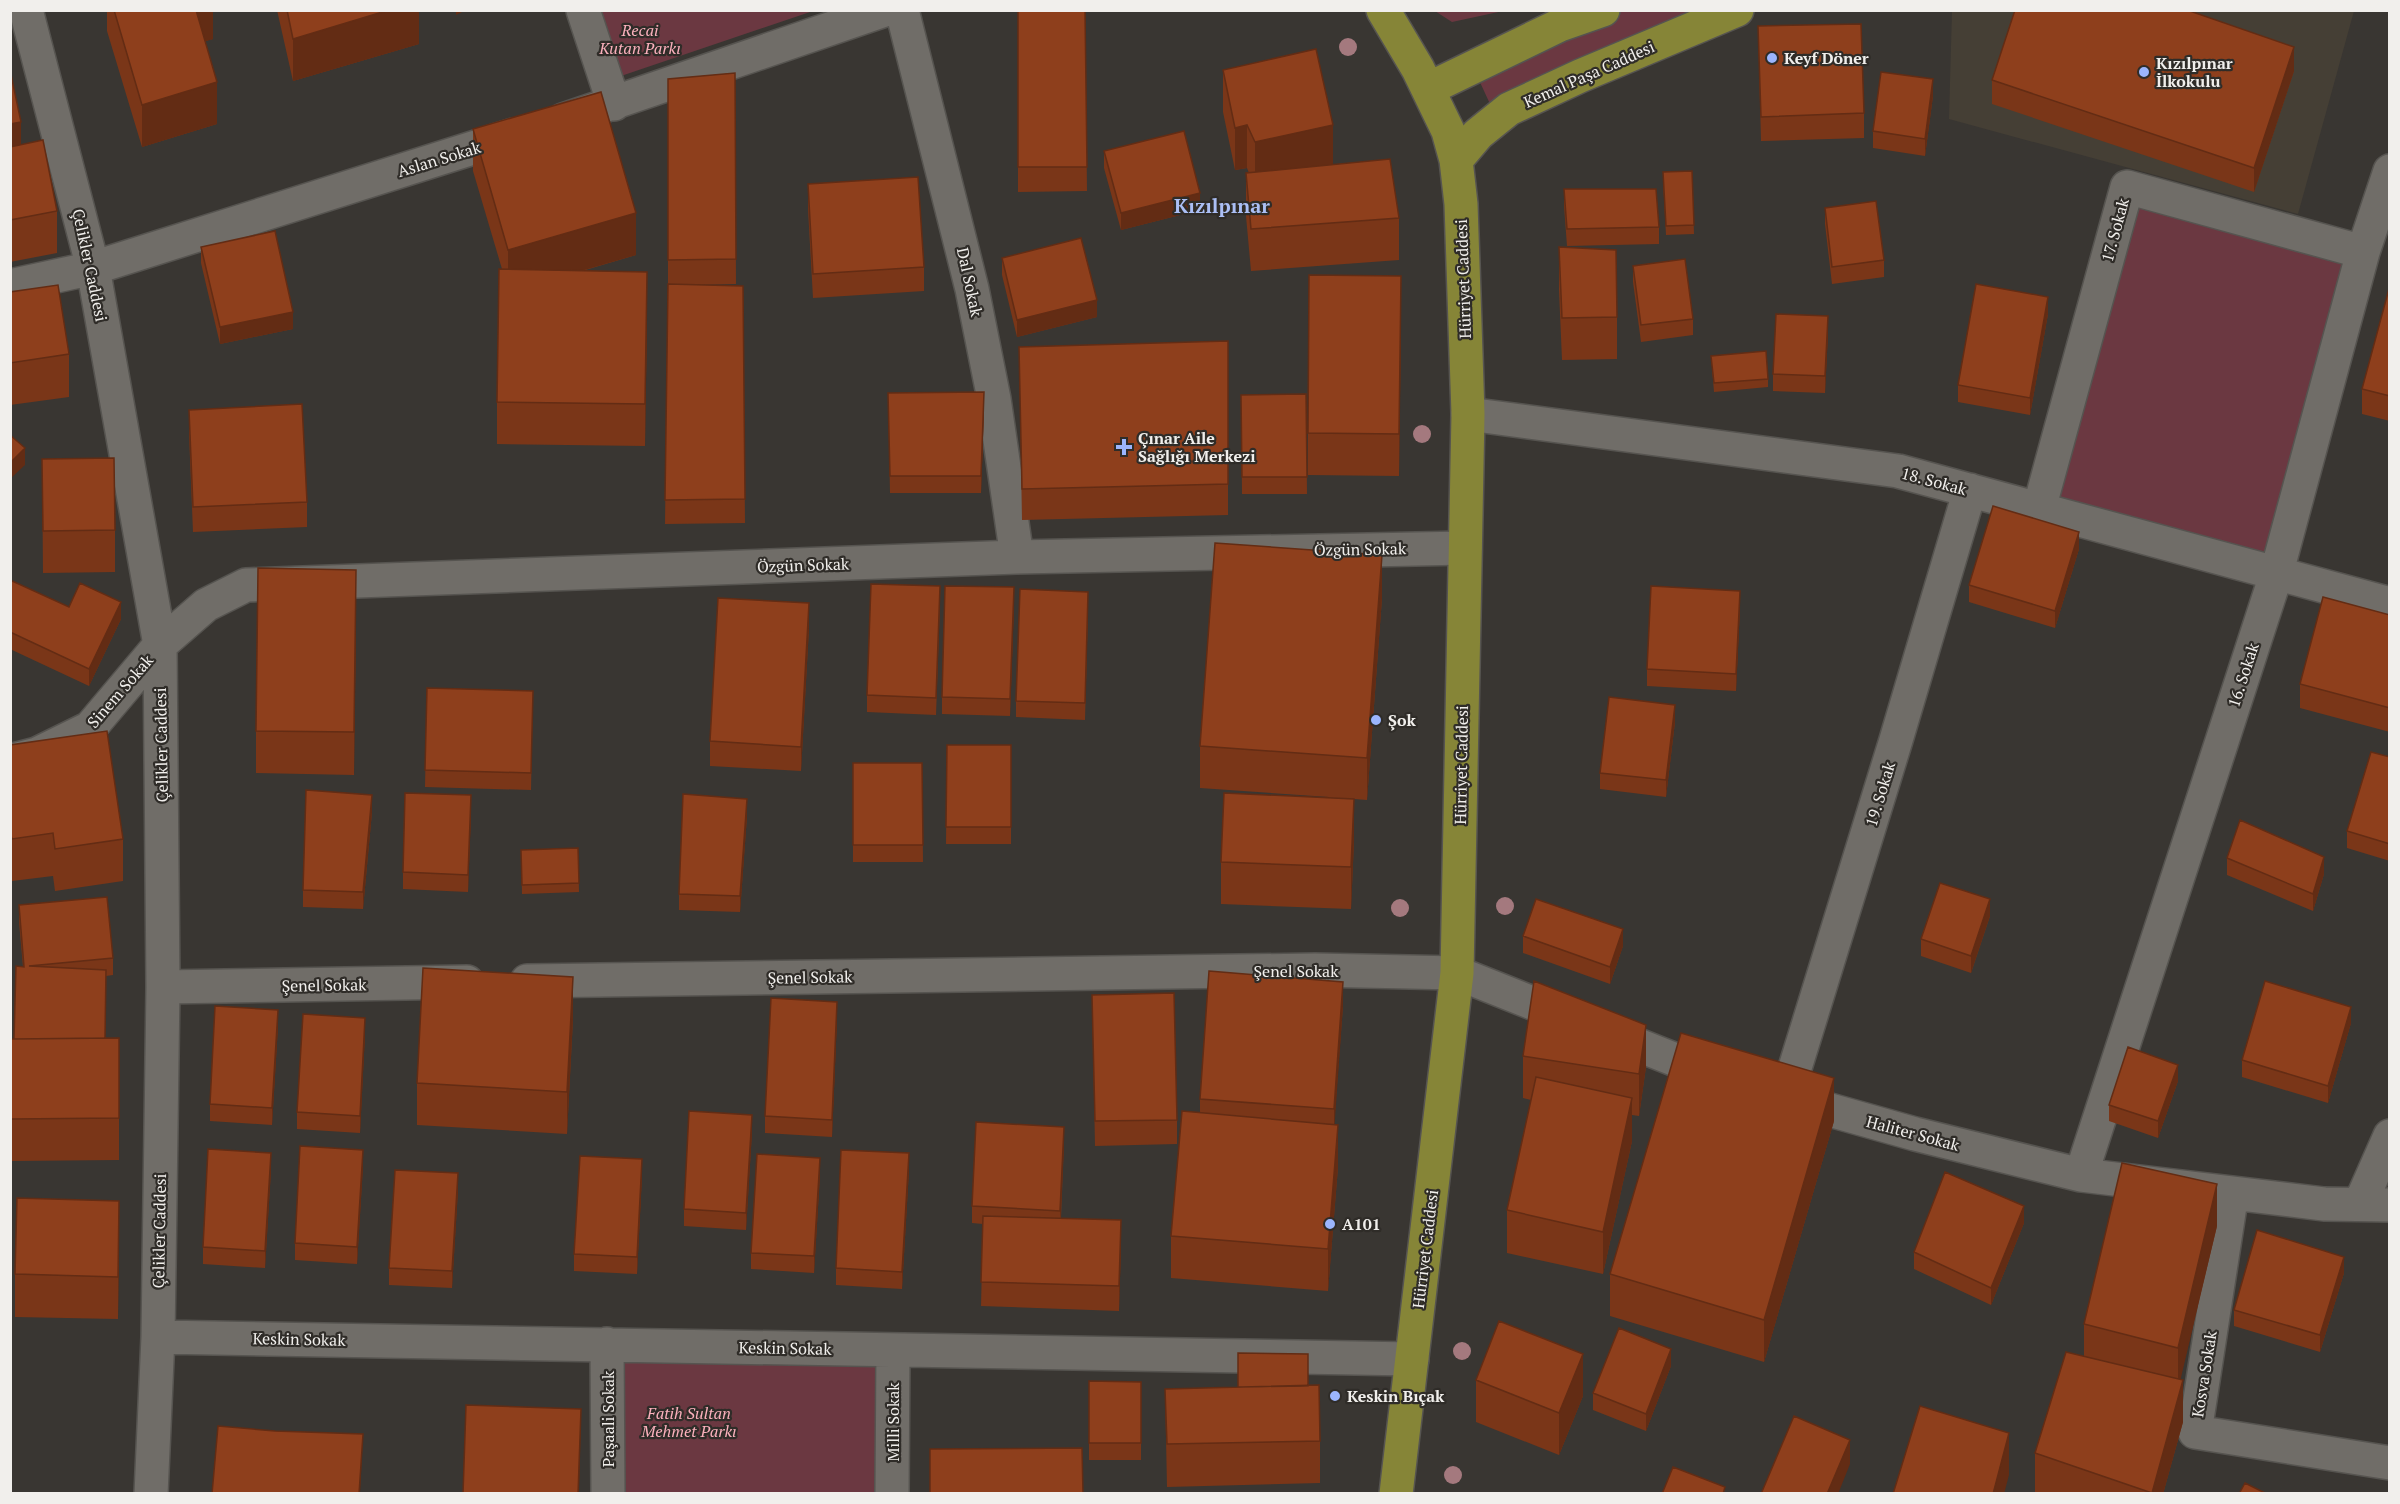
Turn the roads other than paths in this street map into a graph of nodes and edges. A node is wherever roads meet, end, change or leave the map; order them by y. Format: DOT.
graph roads {
  1 [pos="26,10"];
  2 [pos="583,10"];
  3 [pos="885,10"];
  4 [pos="902,10"];
  5 [pos="1383,10"];
  6 [pos="1603,10"];
  7 [pos="1737,10"];
  8 [pos="1428,89"];
  9 [pos="614,104"];
  10 [pos="1456,160"];
  11 [pos="2390,171"];
  12 [pos="2363,252"];
  13 [pos="93,268"];
  14 [pos="10,286"];
  15 [pos="1468,414"];
  16 [pos="1970,490"];
  17 [pos="2039,509"];
  18 [pos="1465,548"];
  19 [pos="1017,557"];
  20 [pos="2276,574"];
  21 [pos="2390,604"];
  22 [pos="160,645"];
  23 [pos="10,761"];
  24 [pos="1456,973"];
  25 [pos="163,987"];
  26 [pos="1786,1097"];
  27 [pos="2390,1136"];
  28 [pos="2081,1175"];
  29 [pos="2232,1193"];
  30 [pos="2375,1205"];
  31 [pos="158,1337"];
  32 [pos="607,1344"];
  33 [pos="893,1350"];
  34 [pos="1412,1359"];
  35 [pos="2390,1463"];
  36 [pos="151,1494"];
  37 [pos="608,1494"];
  38 [pos="892,1494"];
  39 [pos="1396,1494"];
  1 -- 13 [label="street, Çelikler Caddesi"];
  2 -- 9 [label="street"];
  3 -- 9 [label="street, Aslan Sokak"];
  4 -- 19 [label="street, Dal Sokak"];
  5 -- 8 [label="main road, Hürriyet Caddesi"];
  6 -- 8 [label="main road"];
  7 -- 10 [label="main road, Kemal Paşa Caddesi"];
  8 -- 10 [label="main road, Hürriyet Caddesi"];
  9 -- 13 [label="street, Aslan Sokak"];
  10 -- 15 [label="main road, Hürriyet Caddesi"];
  11 -- 12 [label="street, 16. Sokak"];
  12 -- 17 [label="street, 17. Sokak"];
  12 -- 20 [label="street, 16. Sokak"];
  13 -- 14 [label="street, Aslan Sokak"];
  13 -- 22 [label="street, Çelikler Caddesi"];
  15 -- 16 [label="street, 18. Sokak"];
  15 -- 18 [label="main road, Hürriyet Caddesi"];
  16 -- 17 [label="street, 18. Sokak"];
  16 -- 26 [label="street, 19. Sokak"];
  17 -- 20 [label="street, 18. Sokak"];
  18 -- 19 [label="street, Özgün Sokak"];
  18 -- 24 [label="main road, Hürriyet Caddesi"];
  19 -- 22 [label="street, Özgün Sokak"];
  20 -- 21 [label="street, 18. Sokak"];
  20 -- 28 [label="street, 16. Sokak"];
  22 -- 23 [label="street, Sinem Sokak"];
  22 -- 25 [label="street, Çelikler Caddesi"];
  24 -- 25 [label="street, Şenel Sokak"];
  24 -- 26 [label="street, Haliter Sokak"];
  24 -- 34 [label="main road, Hürriyet Caddesi"];
  25 -- 31 [label="street, Çelikler Caddesi"];
  26 -- 28 [label="street, Haliter Sokak"];
  27 -- 30 [label="street"];
  28 -- 29 [label="street, Haliter Sokak"];
  29 -- 30 [label="street, Haliter Sokak"];
  29 -- 35 [label="street, Kosva Sokak"];
  31 -- 32 [label="street, Keskin Sokak"];
  31 -- 36 [label="street, Çelikler Caddesi"];
  32 -- 33 [label="street, Keskin Sokak"];
  32 -- 37 [label="street, Paşaali Sokak"];
  33 -- 34 [label="street, Keskin Sokak"];
  33 -- 38 [label="street, Milli Sokak"];
  34 -- 39 [label="main road, Hürriyet Caddesi"];
}
